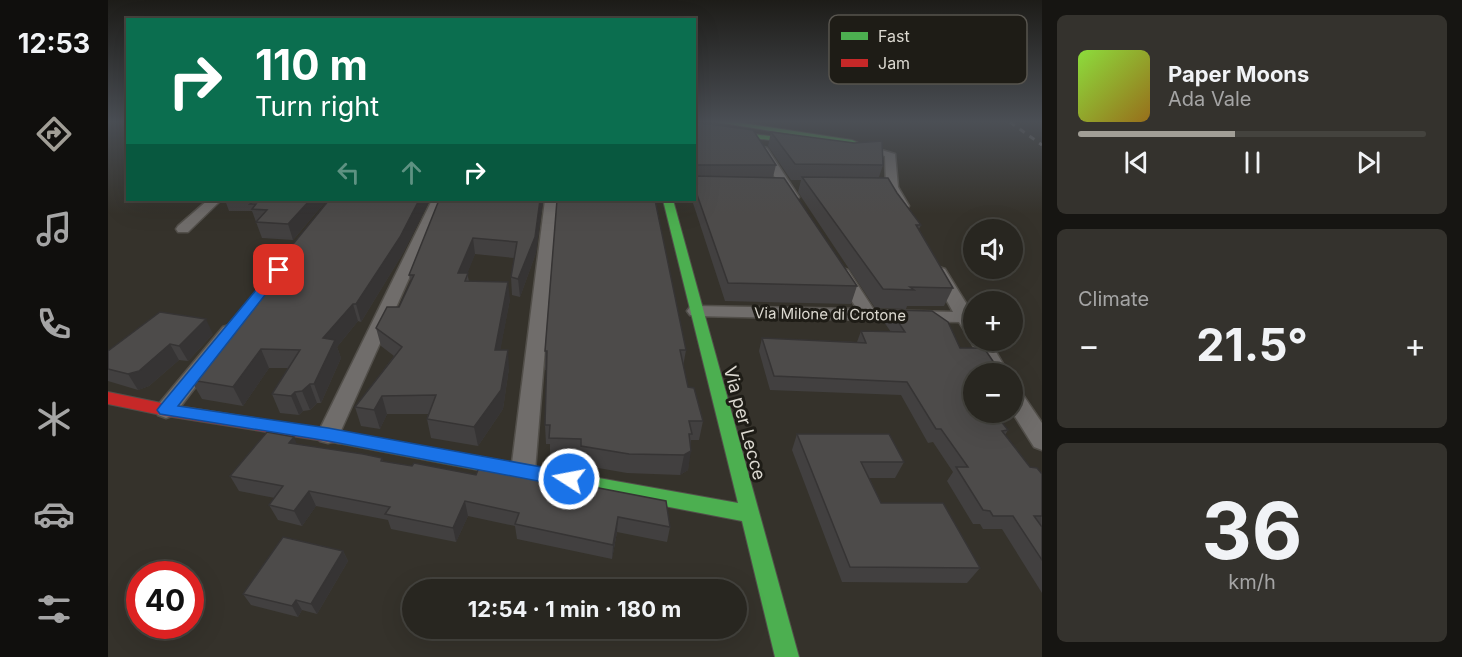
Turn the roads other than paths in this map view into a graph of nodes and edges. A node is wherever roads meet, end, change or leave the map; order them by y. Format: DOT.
graph roads {
  1 [pos="766,153"];
  2 [pos="884,153"];
  3 [pos="214,201"];
  4 [pos="438,201"];
  5 [pos="550,201"];
  6 [pos="668,201"];
  7 [pos="798,205"];
  8 [pos="908,217"];
  9 [pos="183,229"];
  10 [pos="931,257"];
  11 [pos="837,265"];
  12 [pos="696,311"];
  13 [pos="963,314"];
  14 [pos="869,315"];
  15 [pos="240,318"];
  16 [pos="963,324"];
  17 [pos="108,398"];
  18 [pos="165,410"];
  19 [pos="1023,411"];
  20 [pos="328,435"];
  21 [pos="1042,441"];
  22 [pos="523,471"];
  23 [pos="751,514"];
  24 [pos="787,657"];
  1 -- 7 [label="street"];
  2 -- 8 [label="street"];
  3 -- 9 [label="street"];
  4 -- 20 [label="street"];
  5 -- 22 [label="street"];
  6 -- 12 [label="street, Via per Lecce"];
  10 -- 13 [label="street"];
  11 -- 14 [label="street"];
  12 -- 14 [label="street, Via Milone di Crotone"];
  12 -- 23 [label="street, Via per Lecce"];
  14 -- 16 [label="street, Via Milone di Crotone"];
  15 -- 18 [label="street"];
  17 -- 18 [label="street"];
  18 -- 20 [label="street"];
  19 -- 21 [label="street"];
  20 -- 22 [label="street"];
  22 -- 23 [label="street"];
  23 -- 24 [label="street, Via per Lecce"];
}
